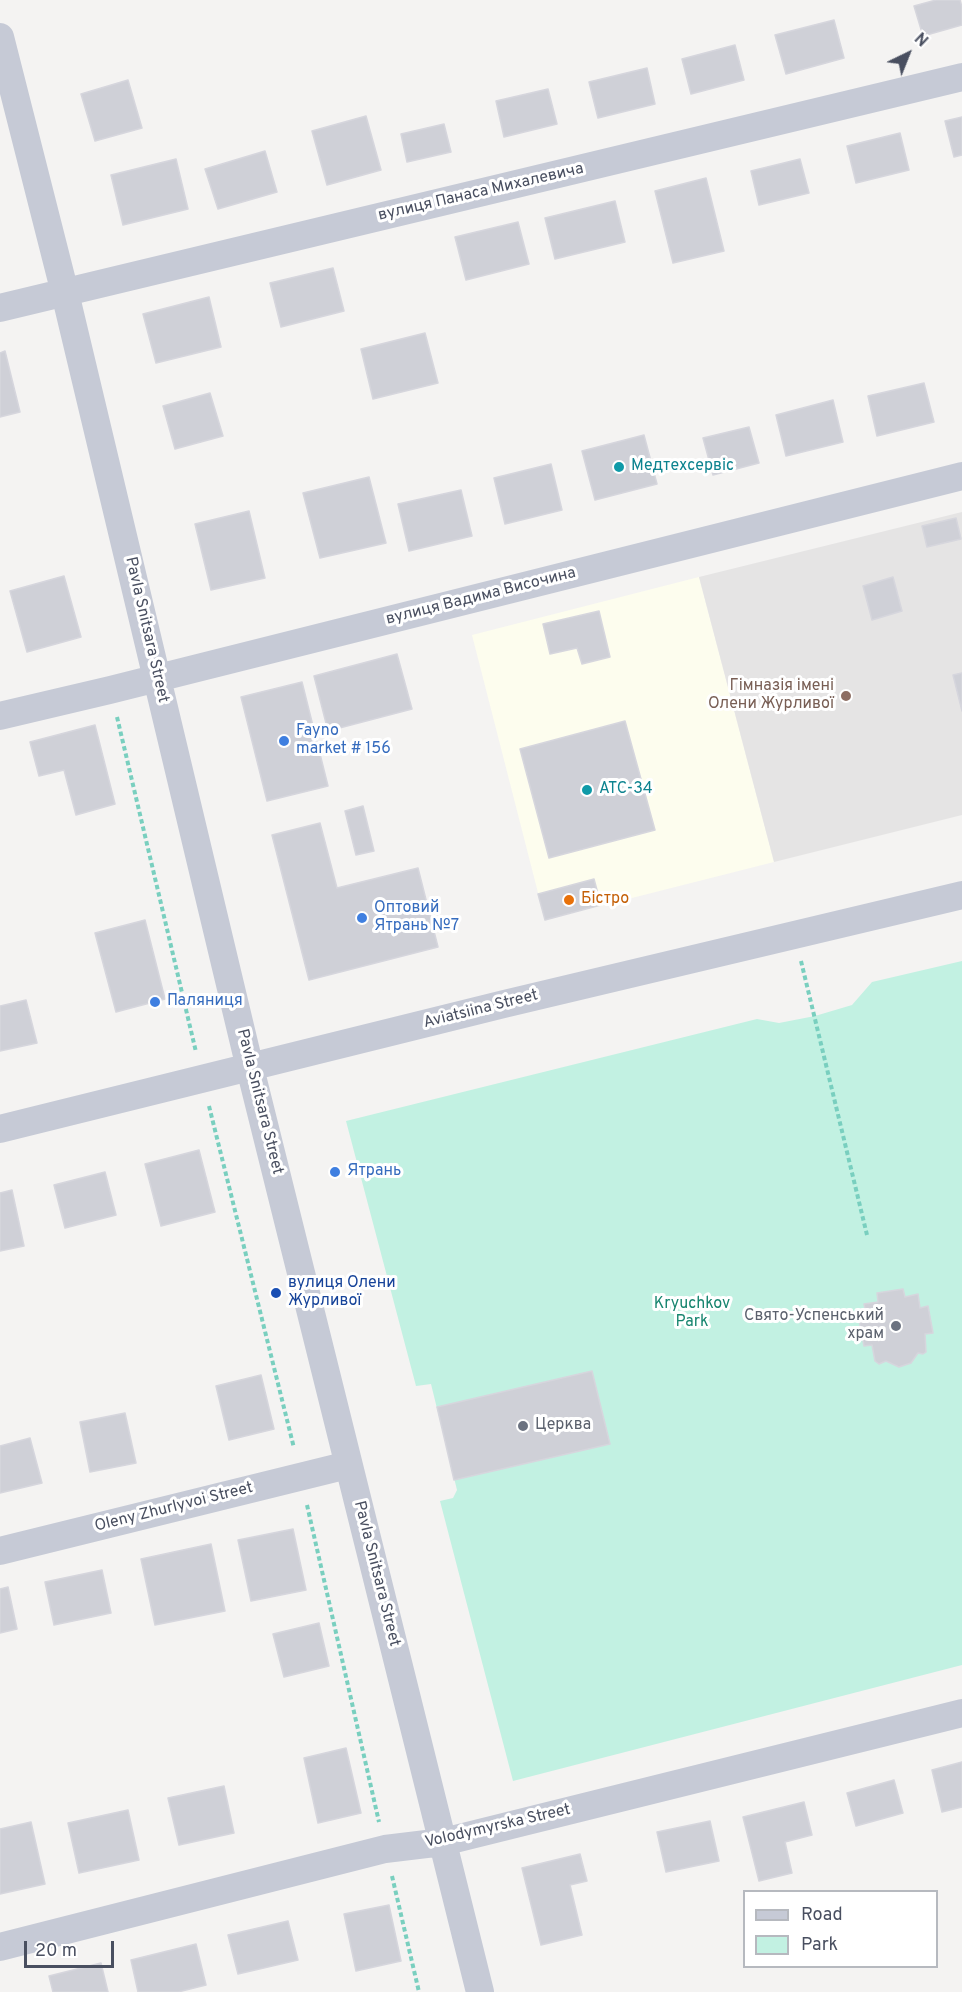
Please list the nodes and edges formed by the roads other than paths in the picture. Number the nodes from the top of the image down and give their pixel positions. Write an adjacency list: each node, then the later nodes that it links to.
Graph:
1 (0, 37): 3 (street, Pavla Snitsara Street)
2 (962, 77): 3 (street, вулиця Панаса Михалевича)
3 (65, 292): 4 (street, вулиця Панаса Михалевича); 6 (street, Pavla Snitsara Street)
4 (0, 308)
5 (962, 476): 6 (street, вулиця Вадима Височина)
6 (158, 678): 7 (street, вулиця Вадима Височина); 9 (street, Pavla Snitsara Street)
7 (0, 716)
8 (962, 895): 9 (street, Aviatsiina Street)
9 (250, 1068): 10 (street, Aviatsiina Street); 11 (street, Pavla Snitsara Street)
10 (0, 1129)
11 (348, 1465): 12 (street, Oleny Zhurlyvoi Street); 14 (street, Pavla Snitsara Street)
12 (0, 1551)
13 (962, 1713): 14 (street, Volodymyrska Street)
14 (443, 1842): 15 (street, Volodymyrska Street); 16 (street, Pavla Snitsara Street)
15 (0, 1947)
16 (480, 1992)

